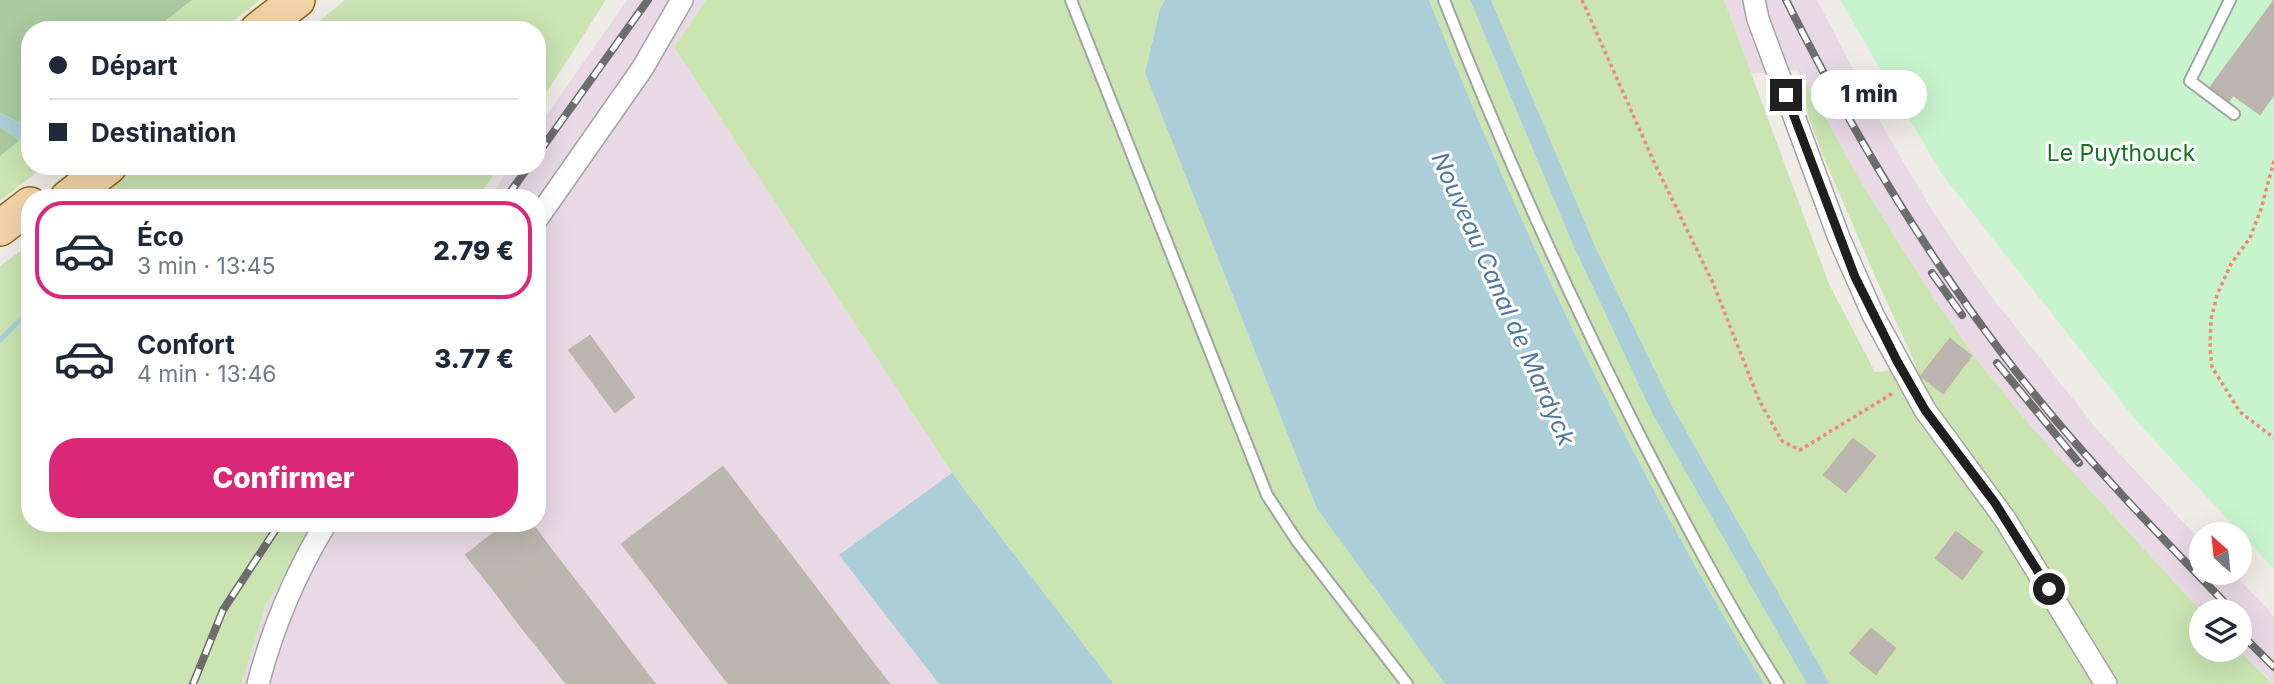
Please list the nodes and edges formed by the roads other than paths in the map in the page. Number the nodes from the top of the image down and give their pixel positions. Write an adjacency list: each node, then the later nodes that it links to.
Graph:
1 (297, 0): 8 (main road)
2 (325, 0): 9 (main road)
3 (682, 0): 15 (street)
4 (1072, 0): 22 (lane)
5 (1444, 0): 23 (lane)
6 (1754, 0): 24 (street)
7 (2230, 0): 10 (lane)
8 (270, 21)
9 (298, 21)
10 (2234, 114)
11 (69, 175): 13 (main road)
12 (97, 175): 14 (main road)
13 (52, 189)
14 (80, 189)
15 (546, 206)
16 (21, 212): 17 (main road)
17 (0, 228)
18 (21, 233): 19 (main road)
19 (0, 248)
20 (321, 532): 21 (street)
21 (258, 684)
22 (1407, 684)
23 (1778, 684)
24 (2106, 684)

